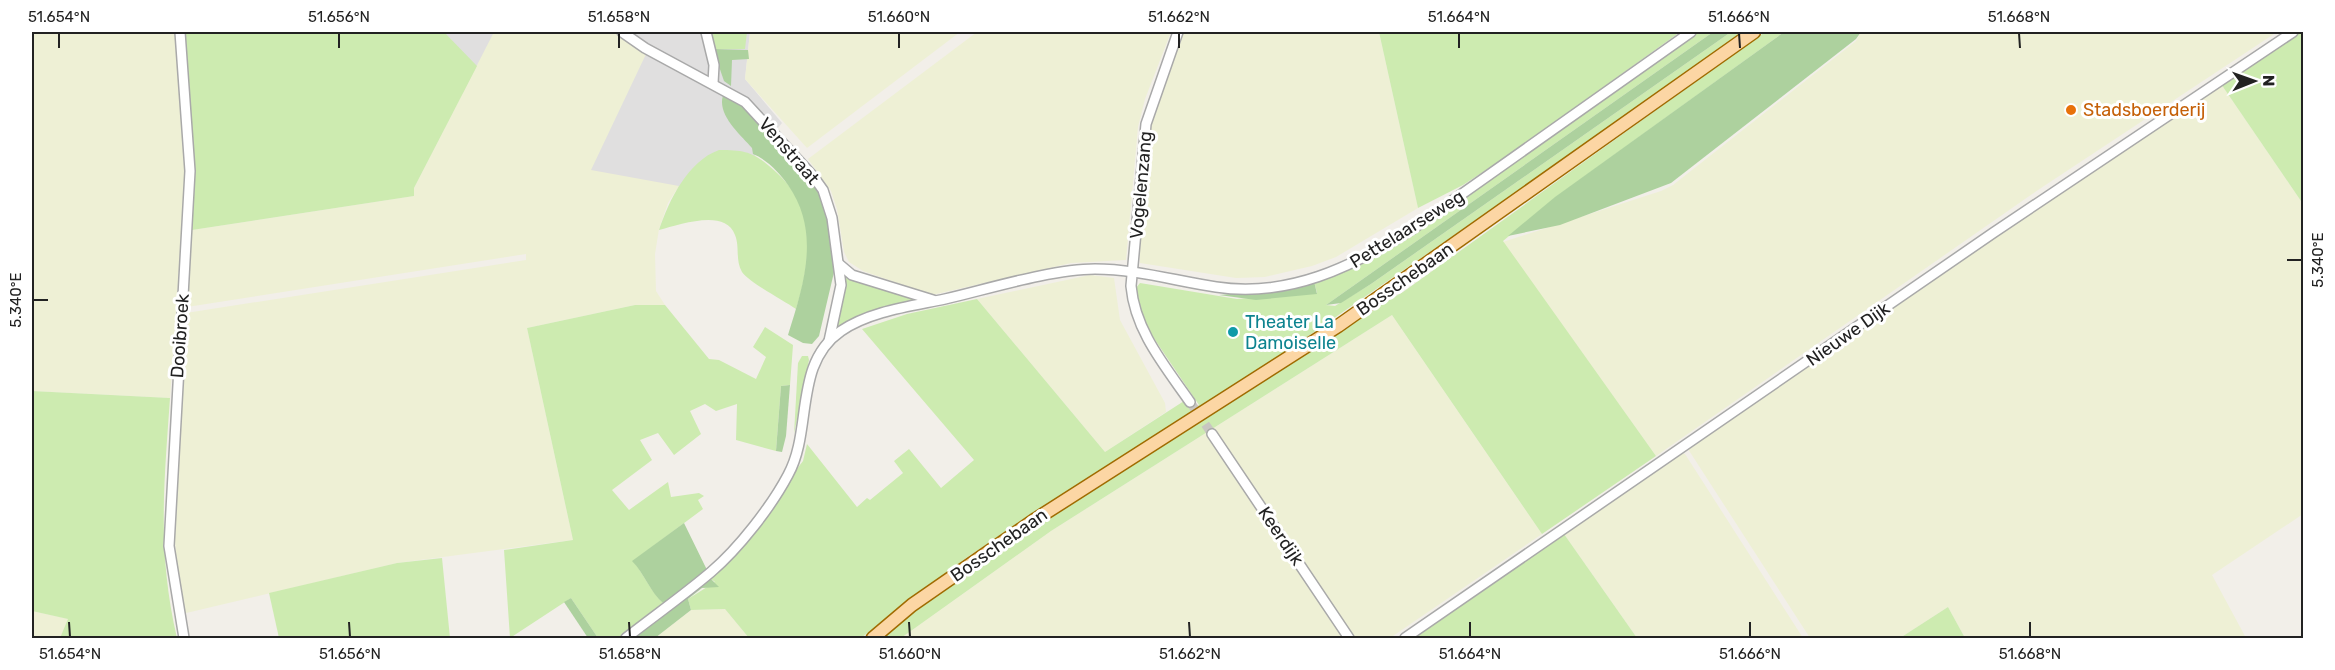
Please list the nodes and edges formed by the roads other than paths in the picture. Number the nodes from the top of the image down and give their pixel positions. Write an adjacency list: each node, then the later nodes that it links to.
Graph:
1 (180, 32): 15 (street, Dooibroek)
2 (622, 32): 8 (street, Venstraat)
3 (706, 32): 8 (street)
4 (1178, 32): 10 (street, Vogelenzang)
5 (1691, 32): 10 (street, Pettelaarseweg)
6 (1754, 32): 17 (main road, Bosschebaan)
7 (2293, 32): 19 (street, Nieuwe Dijk)
8 (713, 83): 9 (street, Venstraat)
9 (839, 264): 11 (street, Pettelaarseweg); 12 (street, Venstraat)
10 (1133, 273): 11 (street, Pettelaarseweg); 13 (street)
11 (936, 301): 12 (street, Pettelaarseweg)
12 (829, 341): 16 (street)
13 (1190, 402)
14 (1212, 434): 18 (street, Keerdijk)
15 (184, 639)
16 (626, 639)
17 (873, 639)
18 (1349, 639)
19 (1405, 639)

